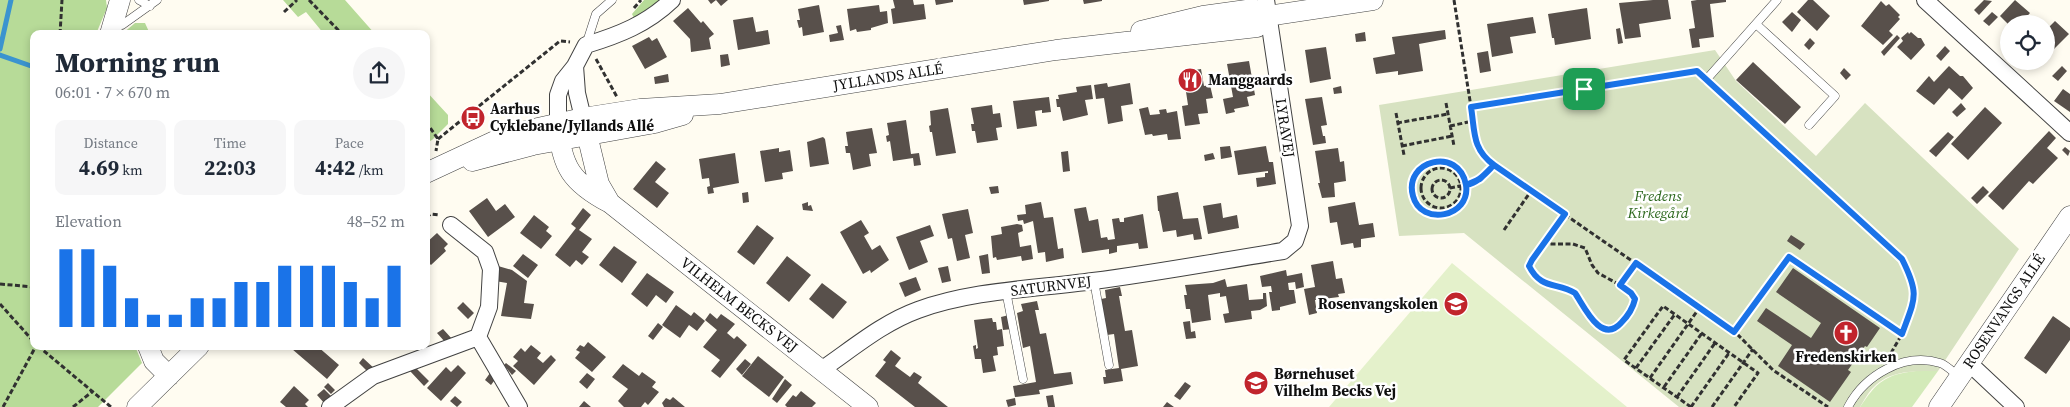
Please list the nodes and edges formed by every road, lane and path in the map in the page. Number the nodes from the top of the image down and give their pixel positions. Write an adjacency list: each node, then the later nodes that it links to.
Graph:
1 (62, 0): 18 (path)
2 (120, 0): 17 (street)
3 (139, 0): 13 (lane)
4 (158, 0): 13 (lane)
5 (297, 0): 15 (path)
6 (309, 0): 19 (path)
7 (612, 0): 20 (lane)
8 (672, 0): 20 (street)
9 (1373, 0): 14 (street, JYLLANDS ALLÉ)
10 (1454, 0): 25 (path)
11 (1777, 0): 16 (lane)
12 (1925, 0): 35 (street)
13 (150, 6): 17 (lane)
14 (1267, 8): 24 (street, JYLLANDS ALLÉ); 52 (street, LYRAVEJ)
15 (284, 12)
16 (1756, 24): 22 (lane); 31 (lane)
17 (111, 29)
18 (60, 30)
19 (338, 30)
20 (586, 45): 21 (street); 26 (path); 37 (path)
21 (575, 66): 32 (street); 34 (street)
22 (1706, 80): 25 (path); 66 (path)
23 (1446, 103): 28 (path)
24 (720, 104): 26 (street, JYLLANDS ALLÉ); 32 (street, JYLLANDS ALLÉ)
25 (1471, 107): 29 (path)
26 (622, 112): 32 (street, JYLLANDS ALLÉ)
27 (1396, 112): 30 (path)
28 (1448, 114): 30 (path); 33 (path)
29 (1473, 121): 33 (path); 41 (path)
30 (1398, 123): 38 (path)
31 (1809, 125)
32 (585, 126): 34 (street, JYLLANDS ALLÉ); 47 (street, VILHELM BECKS VEJ)
33 (1450, 126): 36 (path)
34 (558, 132): 42 (street, JYLLANDS ALLÉ); 47 (street, VILHELM BECKS VEJ)
35 (2070, 133)
36 (1452, 136): 38 (path); 39 (path)
37 (438, 139)
38 (1402, 146): 40 (path)
39 (1454, 146)
40 (1404, 155)
41 (1494, 165): 43 (path); 46 (path)
42 (430, 172)
43 (1466, 185): 43 (path); 44 (path)
44 (1460, 186): 44 (path); 45 (path)
45 (1450, 188): 45 (path)
46 (1531, 190): 48 (path); 51 (path)
47 (610, 203): 80 (street, VILHELM BECKS VEJ)
48 (1565, 214): 53 (path); 54 (path)
49 (2070, 216): 81 (street, ROSENVANGS ALLÉ)
50 (451, 225): 67 (street)
51 (1504, 230)
52 (1295, 241): 55 (street, SATURNVEJ)
53 (1543, 244): 57 (path); 57 (path)
54 (1636, 263): 57 (path); 61 (path)
55 (1094, 281): 59 (street, SATURNVEJ); 77 (lane)
56 (0, 284): 58 (path)
57 (1620, 285)
58 (30, 287)
59 (1006, 291): 80 (street, SATURNVEJ); 84 (lane)
60 (0, 304): 68 (path)
61 (1700, 307): 63 (path); 64 (path)
62 (1674, 314): 63 (path); 79 (path); 79 (path)
63 (1688, 324): 65 (path); 83 (path)
64 (1734, 332): 66 (path); 74 (path)
65 (1702, 333): 69 (path); 85 (path)
66 (1902, 334): 78 (path)
67 (478, 336): 92 (street); 93 (street)
68 (30, 338)
69 (1715, 343): 75 (path); 87 (path)
70 (35, 350): 88 (path)
71 (42, 350): 86 (path)
72 (150, 350): 82 (street)
73 (195, 350): 82 (street)
74 (1753, 350): 76 (path); 98 (path)
75 (1729, 353): 76 (path); 95 (path)
76 (1744, 363): 96 (path); 97 (path)
77 (1109, 366)
78 (1892, 366): 81 (lane); 99 (lane)
79 (1636, 368): 83 (path)
80 (821, 370): 94 (street, VILHELM BECKS VEJ)
81 (1964, 370): 100 (street, ROSENVANGS ALLÉ); 101 (street)
82 (169, 376): 91 (street)
83 (1650, 378): 85 (path)
84 (1023, 379)
85 (1664, 387): 87 (path)
86 (93, 391): 89 (path); 90 (path)
87 (1677, 397): 95 (path)
88 (3, 407)
89 (73, 407)
90 (111, 407)
91 (137, 407)
92 (330, 407)
93 (519, 407)
94 (868, 407)
95 (1691, 407)
96 (1712, 407)
97 (1734, 407)
98 (1828, 407)
99 (1848, 407)
100 (1939, 407)
101 (2016, 407)

